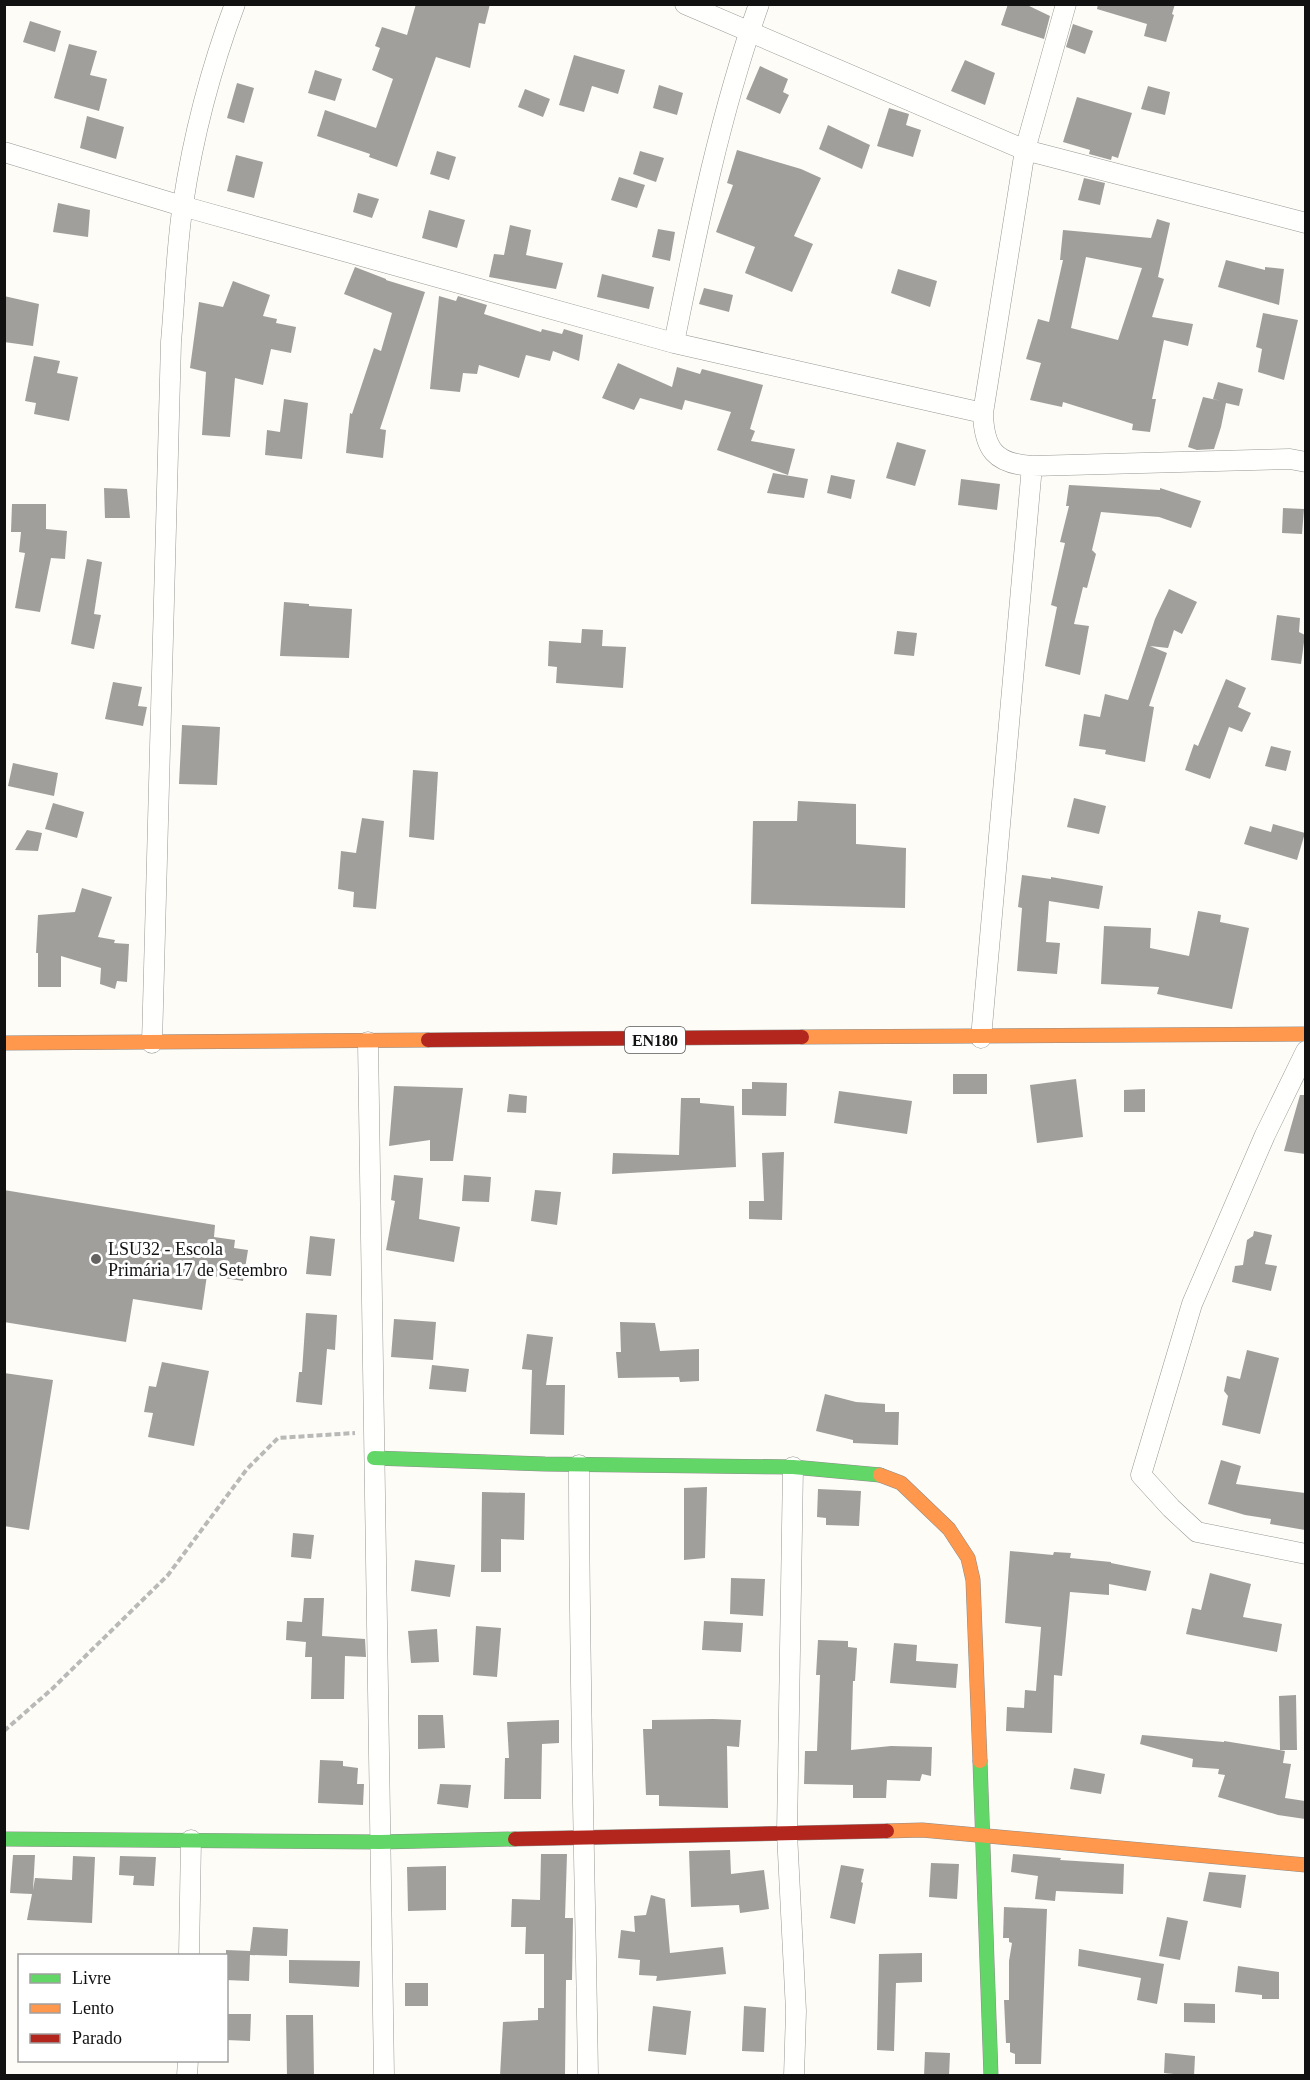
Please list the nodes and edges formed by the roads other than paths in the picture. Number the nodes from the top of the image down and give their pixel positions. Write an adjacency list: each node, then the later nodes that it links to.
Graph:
1 (235, 4): 8 (street)
2 (685, 4): 5 (street)
3 (759, 4): 5 (street)
4 (1066, 4): 6 (street)
5 (750, 31): 6 (street); 10 (street)
6 (1025, 150): 9 (street); 11 (street)
7 (4, 152): 8 (street)
8 (182, 206): 10 (street); 18 (street)
9 (1305, 223)
10 (674, 343): 11 (street)
11 (983, 413): 13 (street)
12 (1305, 462): 13 (street)
13 (1032, 466): 15 (street)
14 (1305, 1034): 15 (street, EN180)
15 (981, 1038): 16 (street, EN180)
16 (368, 1041): 18 (street, EN180); 20 (street)
17 (4, 1043): 18 (street, EN180)
18 (152, 1043)
19 (1305, 1050): 23 (street)
20 (374, 1458): 21 (street); 29 (street)
21 (579, 1465): 22 (street); 26 (street)
22 (792, 1467): 24 (street); 25 (street)
23 (1305, 1554)
24 (787, 1833): 25 (street); 26 (street); 34 (street)
25 (982, 1836): 30 (street); 35 (street)
26 (585, 1838): 29 (street); 33 (street)
27 (4, 1839): 28 (street)
28 (190, 1840): 29 (street); 31 (street)
29 (380, 1842): 32 (street)
30 (1305, 1865)
31 (189, 1954)
32 (384, 2076)
33 (588, 2076)
34 (794, 2076)
35 (992, 2076)

